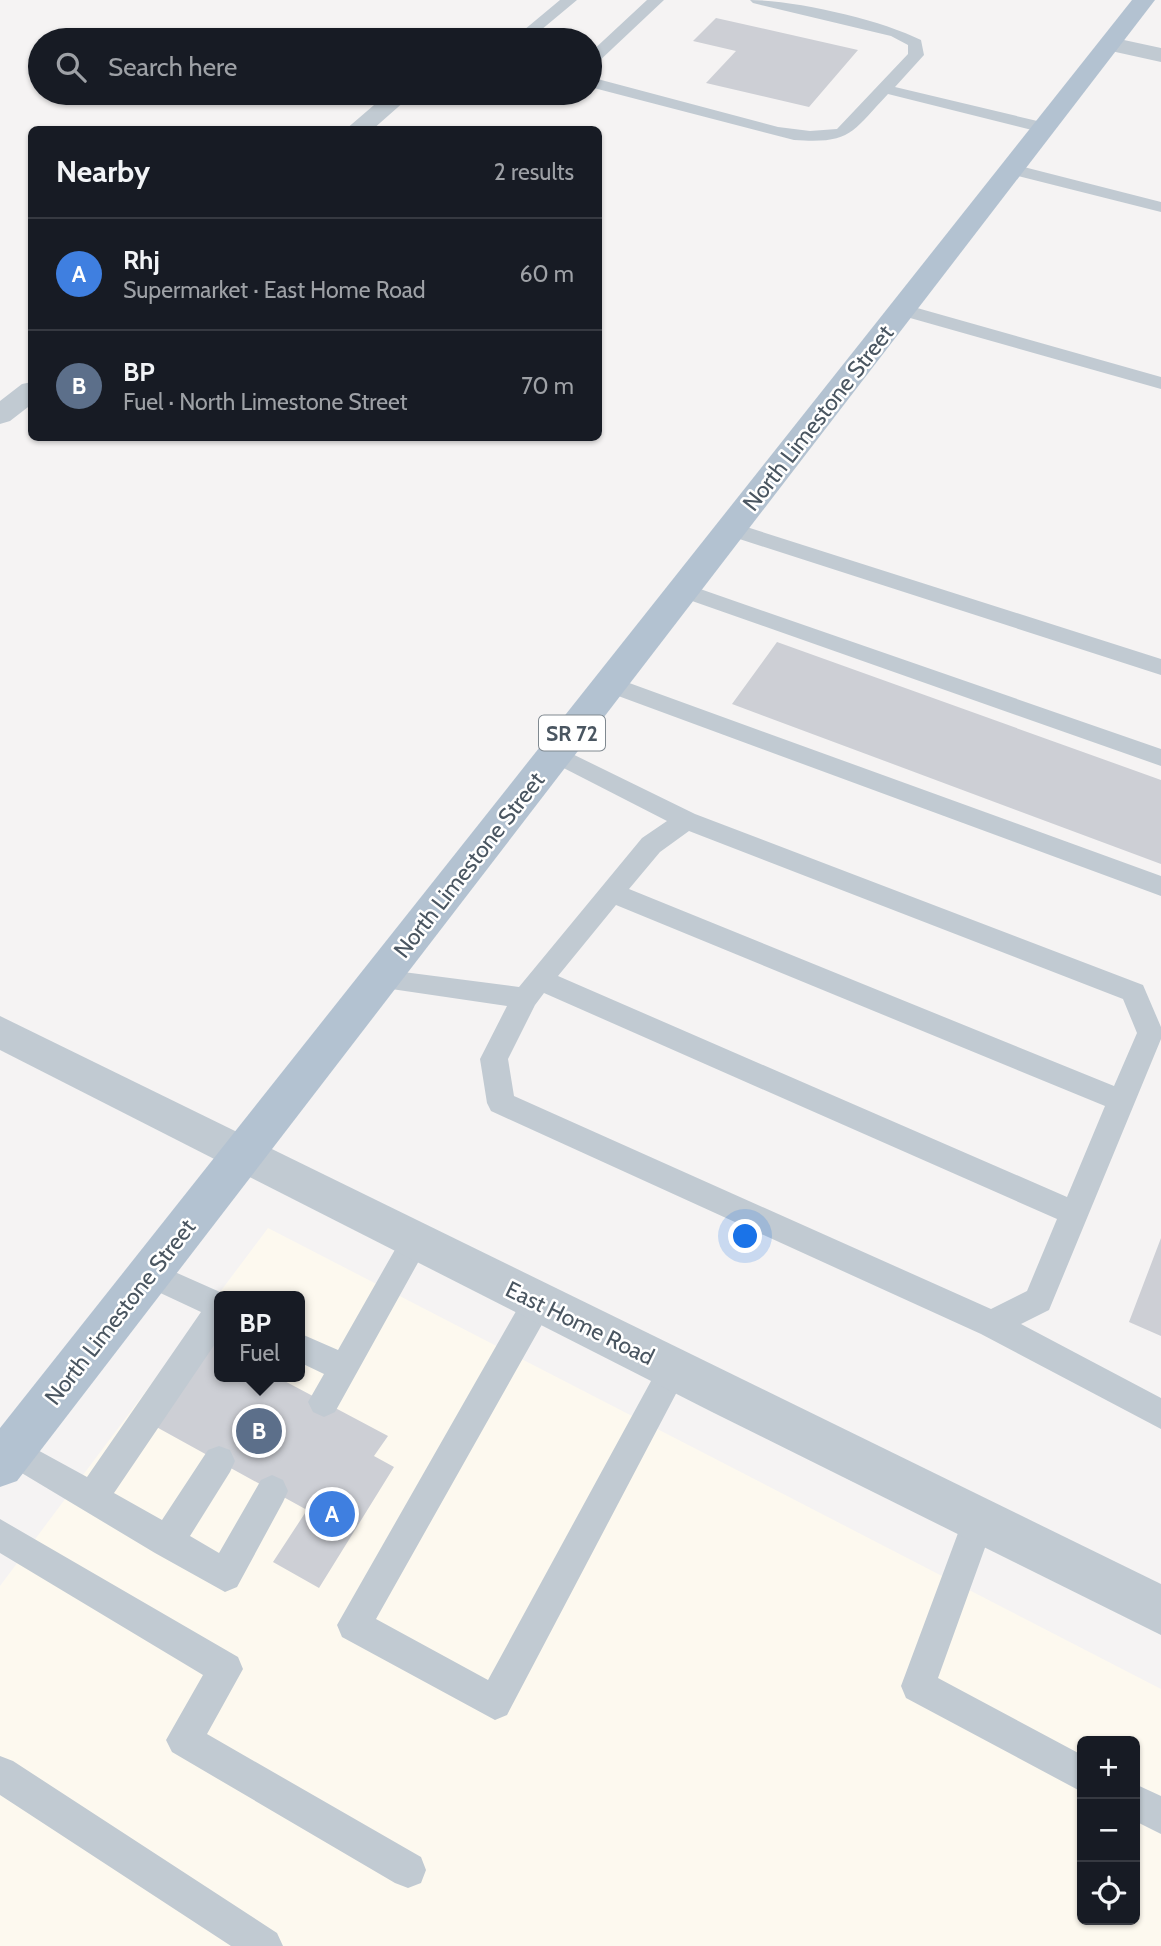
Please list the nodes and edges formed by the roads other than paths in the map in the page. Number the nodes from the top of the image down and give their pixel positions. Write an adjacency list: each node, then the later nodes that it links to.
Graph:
1 (569, 0): 5 (lane)
2 (656, 0): 7 (lane)
3 (758, 0): 10 (lane)
4 (1144, 0): 6 (main road, North Limestone Street / SR 72)
5 (535, 28)
6 (1110, 44): 8 (street); 13 (main road, North Limestone Street / SR 72)
7 (602, 50)
8 (1161, 55)
9 (602, 85): 10 (lane)
10 (885, 89): 13 (lane)
11 (387, 105): 12 (street)
12 (362, 126)
13 (1044, 128): 14 (main road, North Limestone Street / SR 72)
14 (1013, 169): 15 (lane); 16 (main road, North Limestone Street / SR 72)
15 (1161, 207)
16 (903, 310): 17 (lane); 20 (main road, North Limestone Street / SR 72)
17 (1161, 383)
18 (28, 393): 19 (street)
19 (0, 415)
20 (731, 529): 21 (main road, North Limestone Street / SR 72); 22 (lane)
21 (683, 590): 23 (main road, North Limestone Street / SR 72); 25 (lane)
22 (1161, 667)
23 (610, 684): 24 (main road, North Limestone Street / SR 72); 27 (lane)
24 (556, 754): 26 (lane); 29 (main road, North Limestone Street / SR 72)
25 (1161, 758)
26 (686, 820): 28 (lane); 32 (lane)
27 (1161, 886)
28 (612, 893): 30 (lane); 32 (lane)
29 (380, 979): 30 (lane); 33 (main road, North Limestone Street / SR 72)
30 (532, 989): 34 (lane); 40 (lane)
31 (0, 1032): 33 (street, East Home Road)
32 (1122, 1101): 34 (lane)
33 (244, 1154): 35 (street, East Home Road); 36 (main road, North Limestone Street / SR 72)
34 (1074, 1213): 40 (lane)
35 (415, 1241): 37 (street, East Home Road); 42 (lane)
36 (150, 1274): 38 (lane); 46 (main road, North Limestone Street / SR 72)
37 (538, 1302): 43 (street, East Home Road); 43 (lane)
38 (214, 1304)
39 (214, 1319): 49 (lane)
40 (992, 1324): 45 (lane)
41 (305, 1350): 42 (lane)
42 (344, 1368): 44 (lane)
43 (674, 1370): 50 (street, East Home Road)
44 (324, 1402)
45 (1161, 1414)
46 (6, 1458): 49 (lane)
47 (219, 1461): 52 (lane)
48 (272, 1491): 52 (lane)
49 (92, 1498): 52 (lane)
50 (979, 1520): 53 (street, East Home Road); 54 (lane)
51 (0, 1535): 58 (lane)
52 (167, 1542)
53 (1161, 1610)
54 (1077, 1771)
55 (0, 1774): 59 (lane)
56 (1140, 1805): 57 (lane)
57 (1161, 1816)
58 (408, 1870)
59 (264, 1946)

